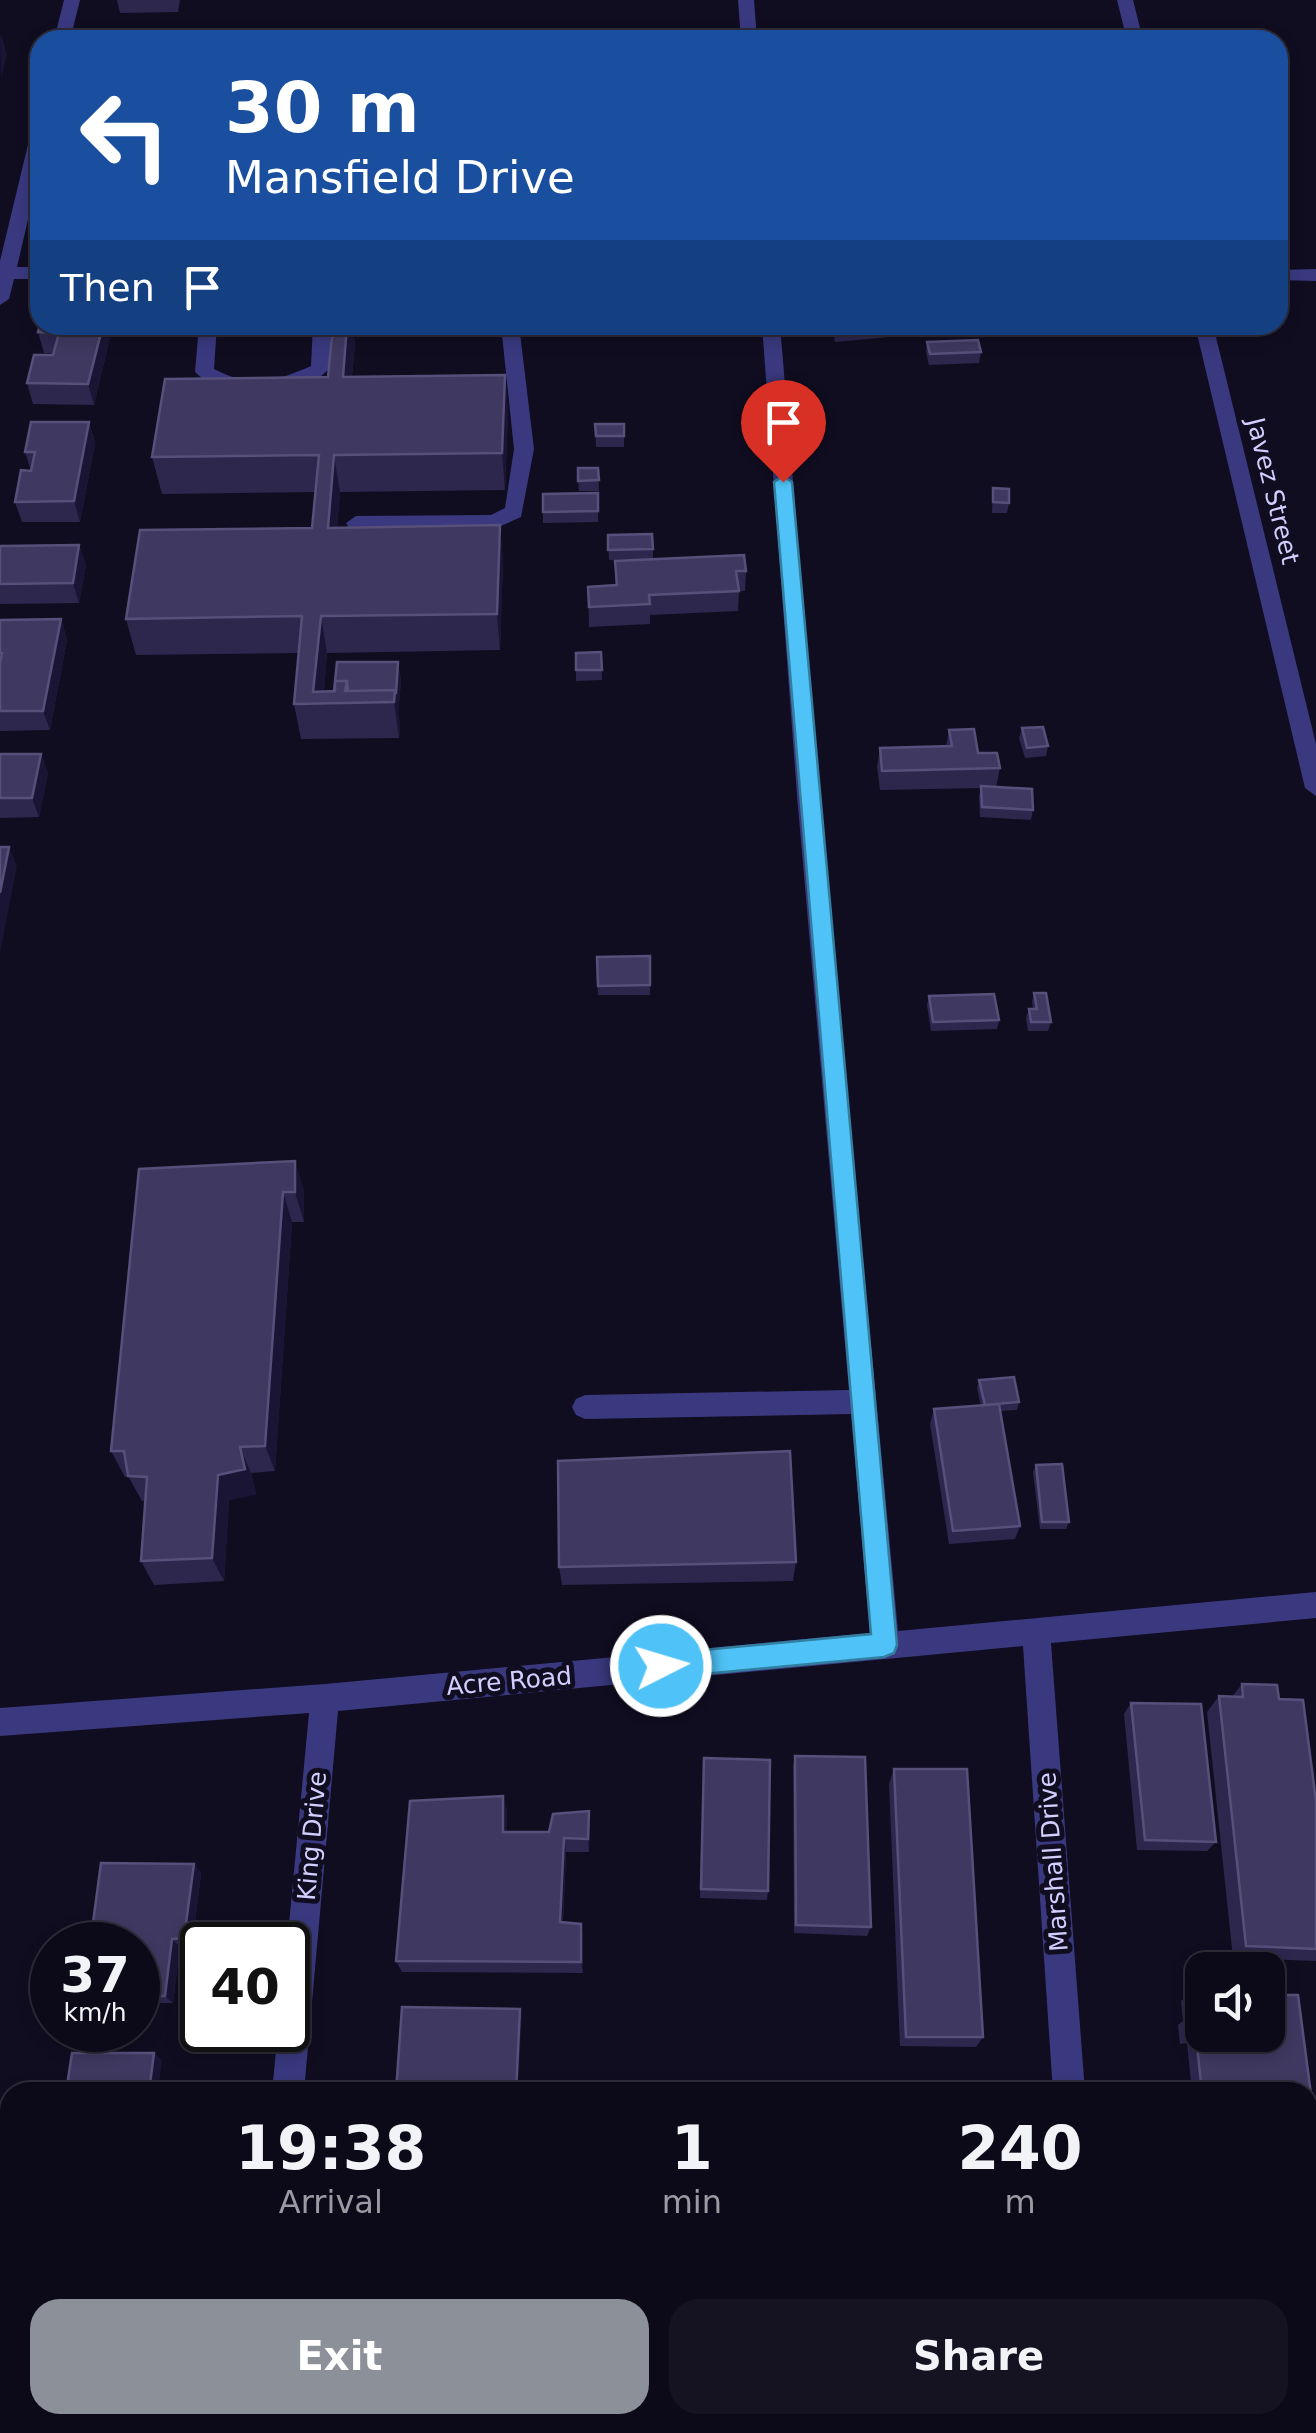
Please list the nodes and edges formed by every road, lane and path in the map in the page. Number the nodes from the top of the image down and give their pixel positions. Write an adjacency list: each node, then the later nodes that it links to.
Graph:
1 (72, 0): 4 (street)
2 (746, 0): 5 (street)
3 (1125, 0): 6 (street)
4 (64, 30)
5 (748, 30)
6 (1132, 30)
7 (30, 170): 9 (street)
8 (30, 273): 9 (street)
9 (3, 274): 12 (street)
10 (1288, 275): 11 (street)
11 (1316, 275)
12 (0, 299)
13 (207, 335): 14 (street)
14 (322, 335)
15 (511, 335): 18 (street)
16 (772, 335): 20 (street)
17 (1206, 335): 19 (street, Javez Street)
18 (356, 523)
19 (1316, 788)
20 (863, 1402): 21 (street); 24 (street)
21 (584, 1407)
22 (1316, 1606): 23 (street, Acre Road)
23 (1036, 1630): 24 (street, Acre Road); 28 (street, Marshall Drive)
24 (884, 1645): 25 (street, Acre Road)
25 (325, 1698): 26 (street, Acre Road); 27 (street, King Drive)
26 (0, 1722)
27 (289, 2082)
28 (1068, 2082)

